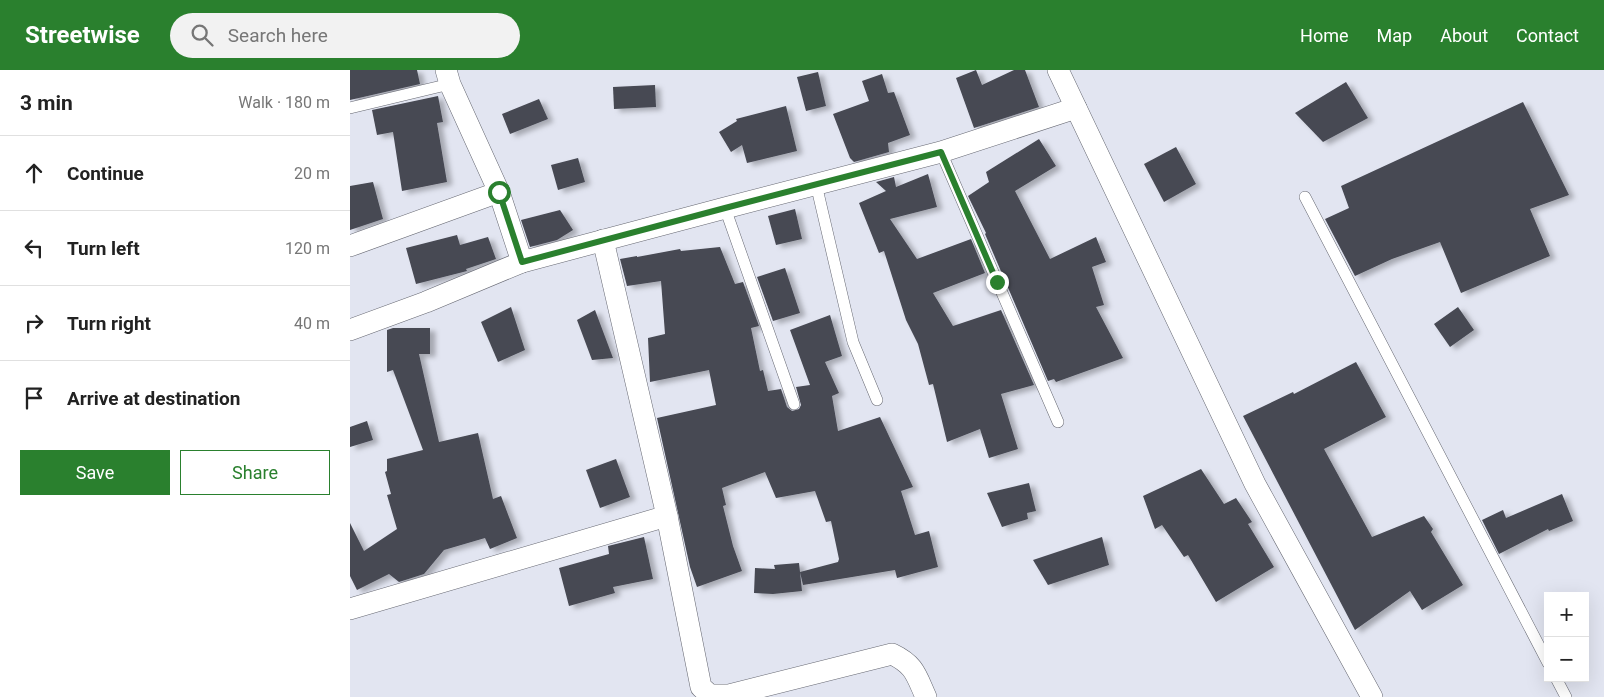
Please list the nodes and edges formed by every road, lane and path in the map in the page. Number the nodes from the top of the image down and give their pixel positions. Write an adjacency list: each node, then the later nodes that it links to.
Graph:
1 (1058, 70): 4 (street)
2 (448, 77): 3 (lane); 7 (street)
3 (350, 108)
4 (1076, 108): 5 (street); 22 (street)
5 (941, 152): 6 (street); 16 (lane)
6 (816, 184): 9 (street); 14 (lane)
7 (499, 192): 11 (street); 12 (street)
8 (1305, 197): 19 (lane)
9 (725, 208): 10 (street); 15 (lane)
10 (603, 240): 12 (street); 17 (street)
11 (350, 246)
12 (522, 262): 13 (street)
13 (350, 330)
14 (877, 400)
15 (794, 404)
16 (1058, 422)
17 (667, 516): 18 (street); 21 (street)
18 (350, 609)
19 (1544, 655)
20 (1558, 682): 23 (lane)
21 (926, 697)
22 (1372, 697)
23 (1566, 697)

